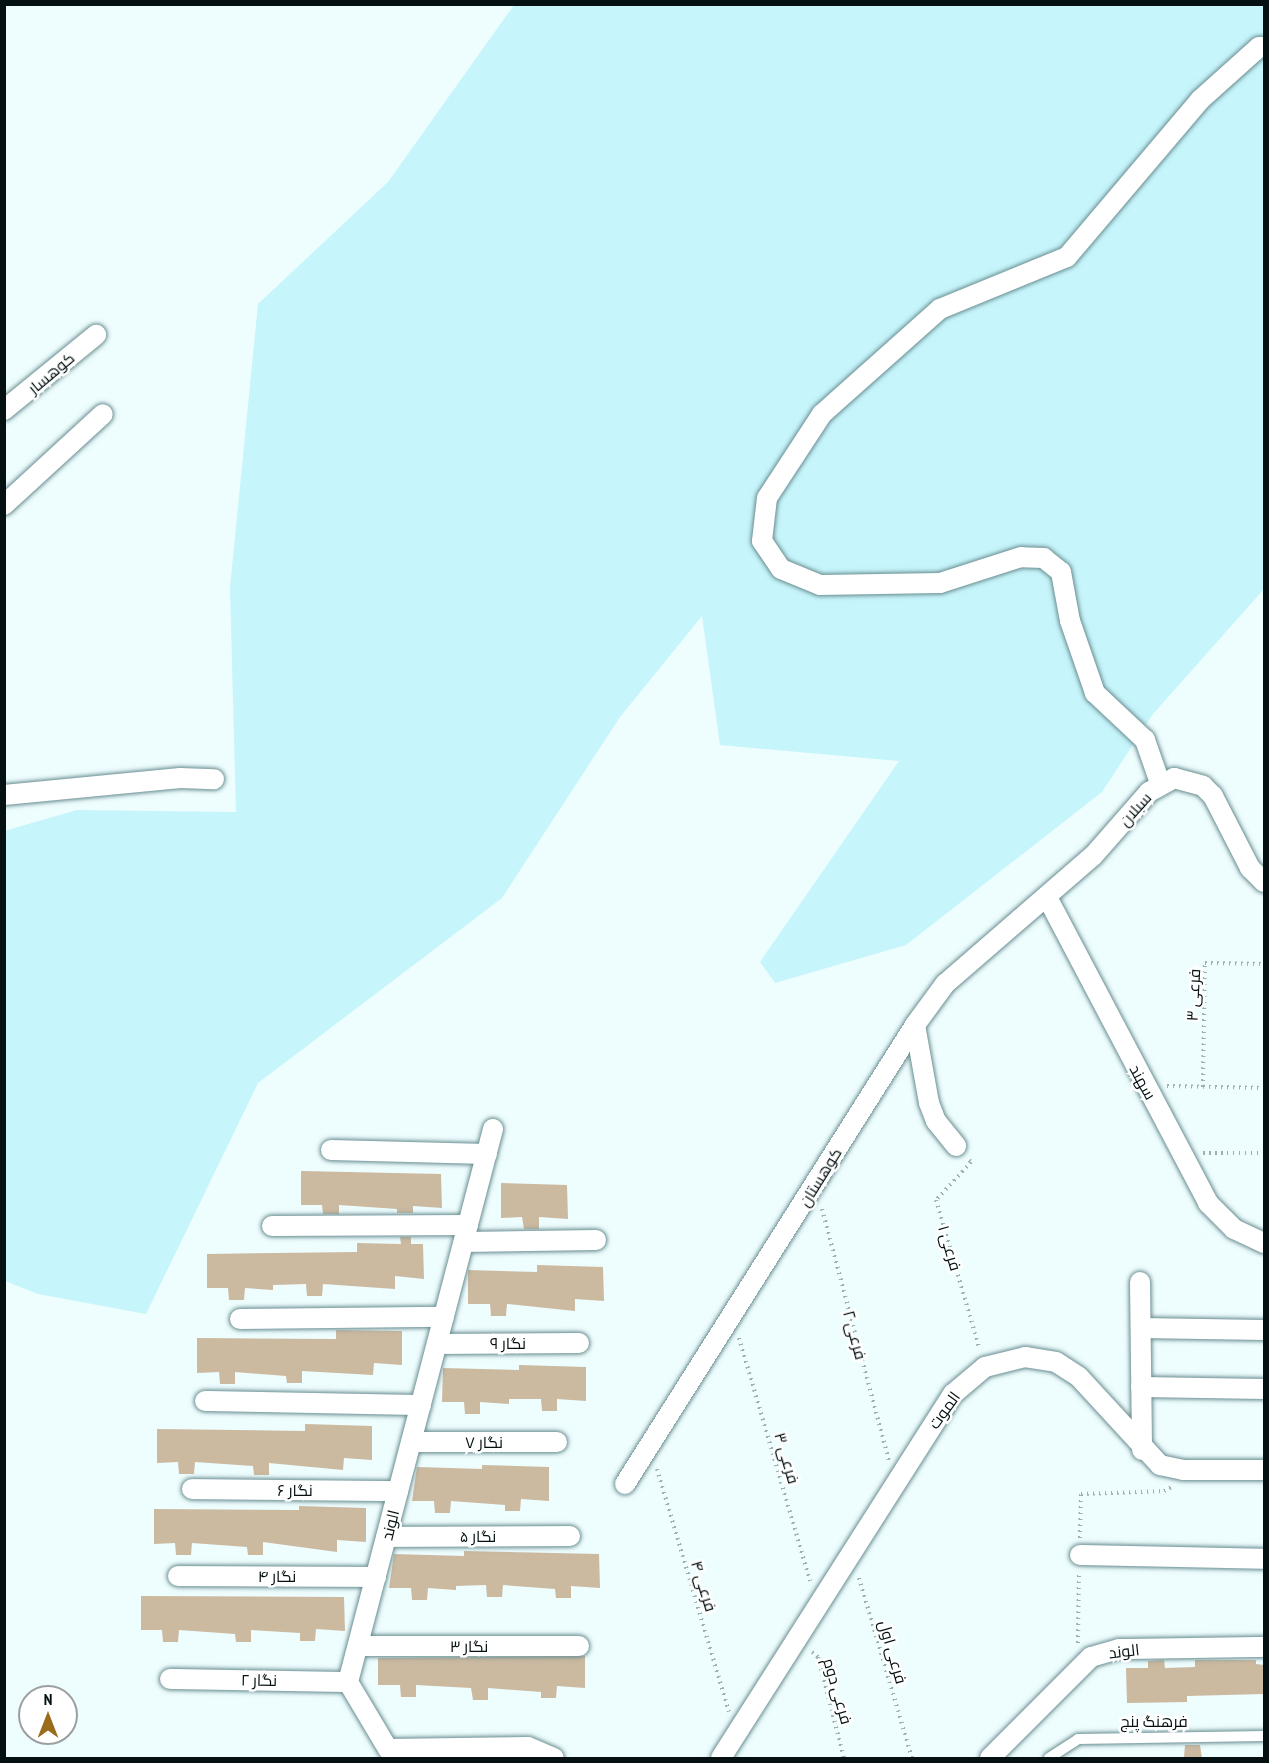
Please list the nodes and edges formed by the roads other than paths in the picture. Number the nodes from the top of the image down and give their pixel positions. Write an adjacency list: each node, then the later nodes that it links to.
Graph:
1 (1264, 47): 7 (street)
2 (96, 335): 3 (street, کوهسار)
3 (4, 410)
4 (103, 414): 5 (street)
5 (4, 505)
6 (214, 779): 8 (street)
7 (1160, 783): 9 (street, سبلان); 10 (street, سبلان)
8 (4, 795)
9 (1264, 882)
10 (1048, 899): 11 (street, کوهستان); 19 (street, سهند)
11 (915, 1025): 13 (street); 35 (street, کوهستان)
12 (494, 1129): 15 (street, الوند)
13 (956, 1146)
14 (331, 1150): 15 (street)
15 (487, 1154): 17 (street, الوند)
16 (272, 1226): 17 (street)
17 (466, 1234): 18 (street); 21 (street, الوند)
18 (596, 1240)
19 (1264, 1243)
20 (1140, 1282): 23 (street)
21 (444, 1317): 22 (street); 26 (street, الوند)
22 (240, 1319)
23 (1141, 1328): 24 (street); 27 (street)
24 (1264, 1330)
25 (579, 1342): 26 (street, نگار ۹)
26 (437, 1344): 30 (street, الوند)
27 (1142, 1388): 28 (street); 33 (street)
28 (1264, 1389)
29 (205, 1401): 30 (street)
30 (421, 1405): 31 (street, الوند)
31 (411, 1442): 32 (street, نگار ۷); 37 (street, الوند)
32 (557, 1442)
33 (1142, 1450): 34 (street, الموت); 51 (street, الموت)
34 (1264, 1470)
35 (625, 1484)
36 (192, 1489): 37 (street, نگار ۶)
37 (398, 1491): 39 (street, الوند)
38 (570, 1536): 39 (street, نگار ۵)
39 (386, 1537): 43 (street, الوند)
40 (1080, 1555): 41 (street)
41 (1264, 1559)
42 (178, 1576): 43 (street, نگار ۴)
43 (376, 1577): 44 (street, الوند)
44 (358, 1646): 45 (street, نگار ۳); 48 (street, الوند)
45 (579, 1646)
46 (1264, 1647): 52 (street, الوند)
47 (170, 1679): 48 (street, نگار ۲)
48 (348, 1682): 50 (street)
49 (1264, 1736): 53 (lane, فرهنگ پنج)
50 (554, 1758)
51 (721, 1758)
52 (990, 1758)
53 (1049, 1758)

